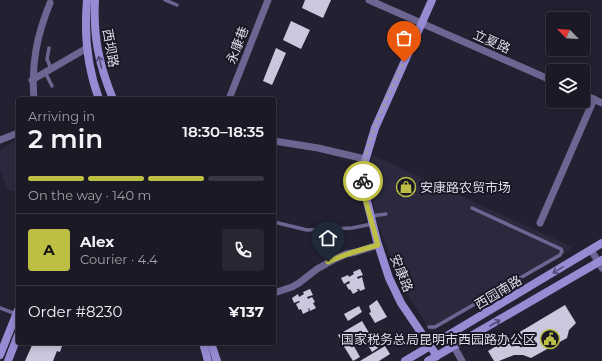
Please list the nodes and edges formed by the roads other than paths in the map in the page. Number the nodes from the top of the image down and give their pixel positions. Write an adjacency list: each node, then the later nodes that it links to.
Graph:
1 (87, 0): 11 (main road, 西坝路)
2 (95, 0): 18 (main road, 西坝路, one-way to 2)
3 (165, 0): 8 (lane)
4 (268, 0): 19 (street, 永康巷)
5 (369, 0): 9 (street, 立夏路)
6 (432, 0): 9 (main road, 安康路)
7 (50, 3): 14 (street)
8 (178, 5)
9 (422, 23): 13 (street, 立夏路); 26 (main road, 安康路)
10 (49, 48): 12 (lane)
11 (87, 48): 12 (street); 17 (main road, 西坝路)
12 (48, 70): 14 (street); 15 (lane)
13 (546, 78)
14 (32, 80): 16 (street)
15 (52, 86)
16 (34, 97)
17 (98, 97)
18 (112, 97)
19 (230, 97)
20 (590, 97): 21 (street)
21 (594, 99): 22 (street); 31 (street)
22 (602, 103)
23 (16, 134): 24 (street)
24 (0, 140)
25 (276, 141): 26 (street)
26 (365, 159): 29 (main road, 安康路)
27 (472, 208): 37 (lane)
28 (386, 214): 29 (lane)
29 (371, 220): 30 (lane); 33 (main road, 安康路)
30 (276, 222)
31 (540, 223)
32 (602, 243): 34 (main road, 西园南路)
33 (378, 245): 36 (street); 47 (main road, 安康路)
34 (592, 250): 35 (street); 40 (main road, 西园南路, one-way to 40)
35 (601, 263): 48 (main road, 西园南路, one-way to 35)
36 (276, 292)
37 (479, 302): 40 (lane); 42 (lane)
38 (0, 308): 39 (lane)
39 (16, 312)
40 (485, 314): 43 (main road, 西园南路)
41 (16, 315): 49 (main road)
42 (429, 327)
43 (448, 336): 47 (main road, 西园南路); 48 (street)
44 (16, 340): 51 (main road)
45 (204, 345): 52 (main road)
46 (212, 345): 53 (main road)
47 (430, 346): 50 (main road, 安康路); 54 (main road, 西园南路)
48 (454, 346): 50 (main road, 西园南路); 56 (street)
49 (0, 355)
50 (437, 356): 55 (main road, 西园南路)
51 (8, 361)
52 (208, 361)
53 (217, 361)
54 (405, 361)
55 (428, 361)
56 (462, 361)

